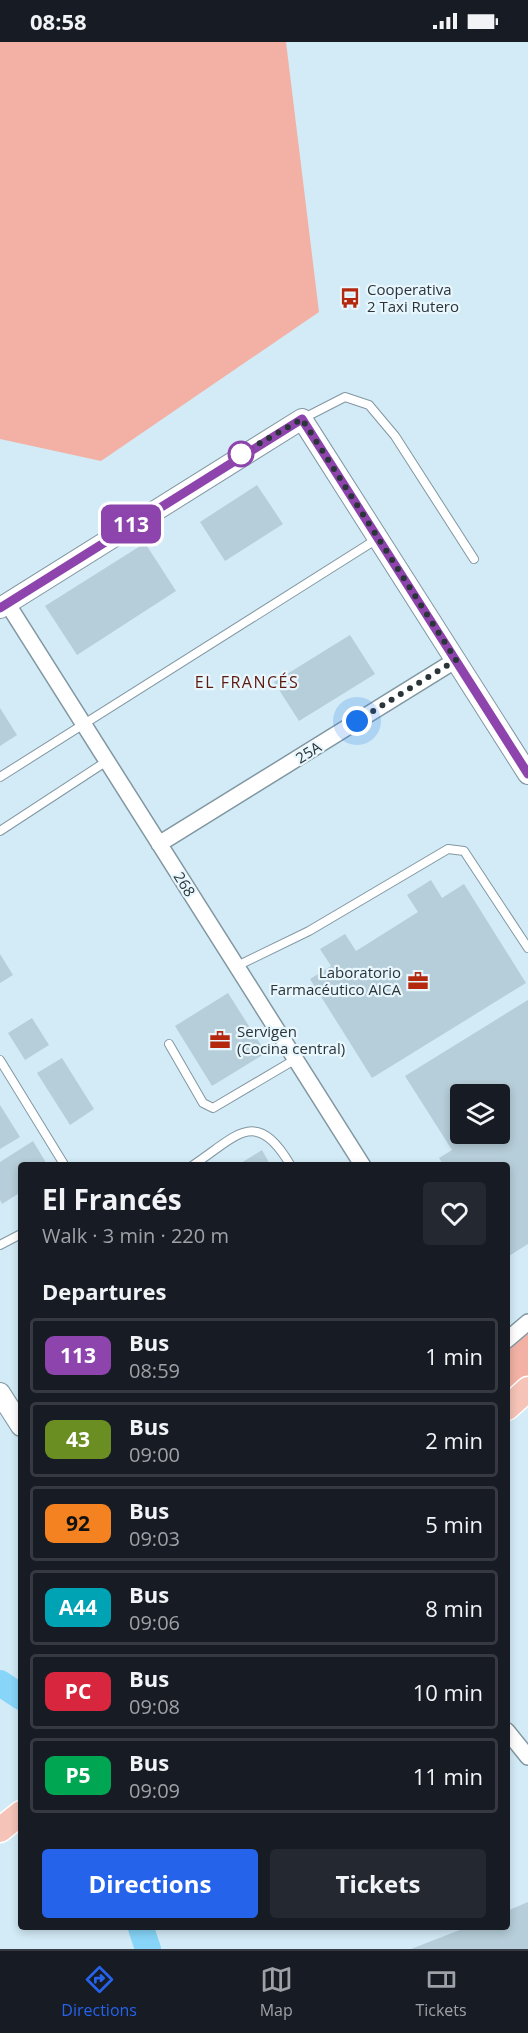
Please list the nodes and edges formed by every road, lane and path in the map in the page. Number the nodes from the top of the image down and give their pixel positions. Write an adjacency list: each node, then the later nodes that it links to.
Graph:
1 (302, 419): 2 (street); 3 (lane); 4 (street)
2 (378, 538): 5 (street); 6 (lane)
3 (474, 559)
4 (3, 605): 6 (street, 268)
5 (456, 660): 8 (street); 11 (street, 25A)
6 (84, 725): 7 (street, 268); 9 (lane)
7 (107, 761): 10 (lane); 11 (street, 268)
8 (528, 774)
9 (0, 777)
10 (0, 831)
11 (159, 844): 13 (street, 268)
12 (528, 948): 13 (lane)
13 (237, 966): 15 (street, 268)
14 (169, 1044): 15 (lane)
15 (296, 1059): 20 (street, 268)
16 (0, 1060): 17 (lane)
17 (63, 1162)
18 (198, 1162): 19 (lane)
19 (289, 1162)
20 (359, 1162)
21 (18, 1236): 22 (lane)
22 (0, 1245)
23 (528, 1322): 24 (street)
24 (510, 1337)
25 (0, 1393): 26 (street)
26 (18, 1421)
27 (510, 1735): 28 (street)
28 (528, 1757)
29 (18, 1815): 30 (main road)
30 (0, 1830)

